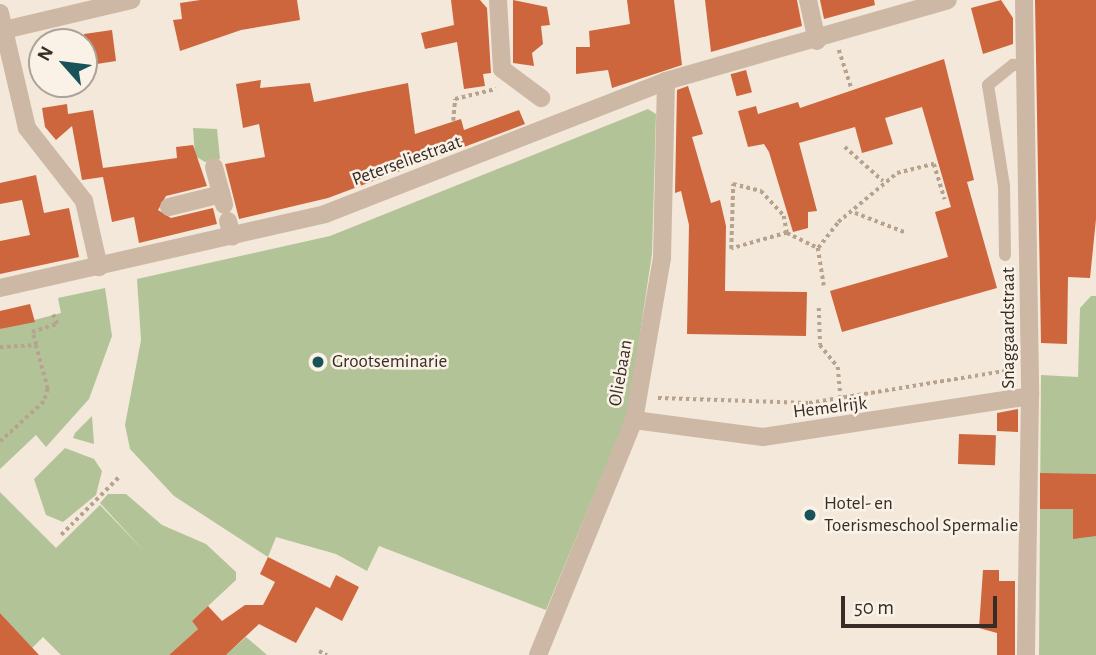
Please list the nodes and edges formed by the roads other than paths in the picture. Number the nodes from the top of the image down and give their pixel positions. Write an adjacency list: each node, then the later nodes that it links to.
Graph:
1 (131, 0): 7 (street)
2 (498, 0): 11 (street)
3 (808, 0): 8 (street)
4 (948, 0): 8 (street, Peterseliestraat)
5 (1024, 0): 9 (street, Snaggaardstraat)
6 (0, 13): 7 (street)
7 (4, 31): 16 (street)
8 (817, 41): 10 (street, Peterseliestraat)
9 (1026, 64): 15 (lane); 18 (street, Snaggaardstraat)
10 (666, 81): 14 (street, Peterseliestraat); 19 (street, Oliebaan)
11 (541, 98)
12 (214, 167): 14 (street)
13 (169, 207): 14 (street)
14 (226, 214): 16 (street, Peterseliestraat)
15 (1004, 255)
16 (99, 267): 17 (street, Peterseliestraat)
17 (0, 288)
18 (1030, 396): 19 (street, Hemelrijk); 21 (street, Snaggaardstraat)
19 (634, 420): 20 (street, Oliebaan)
20 (538, 655)
21 (1026, 655)

